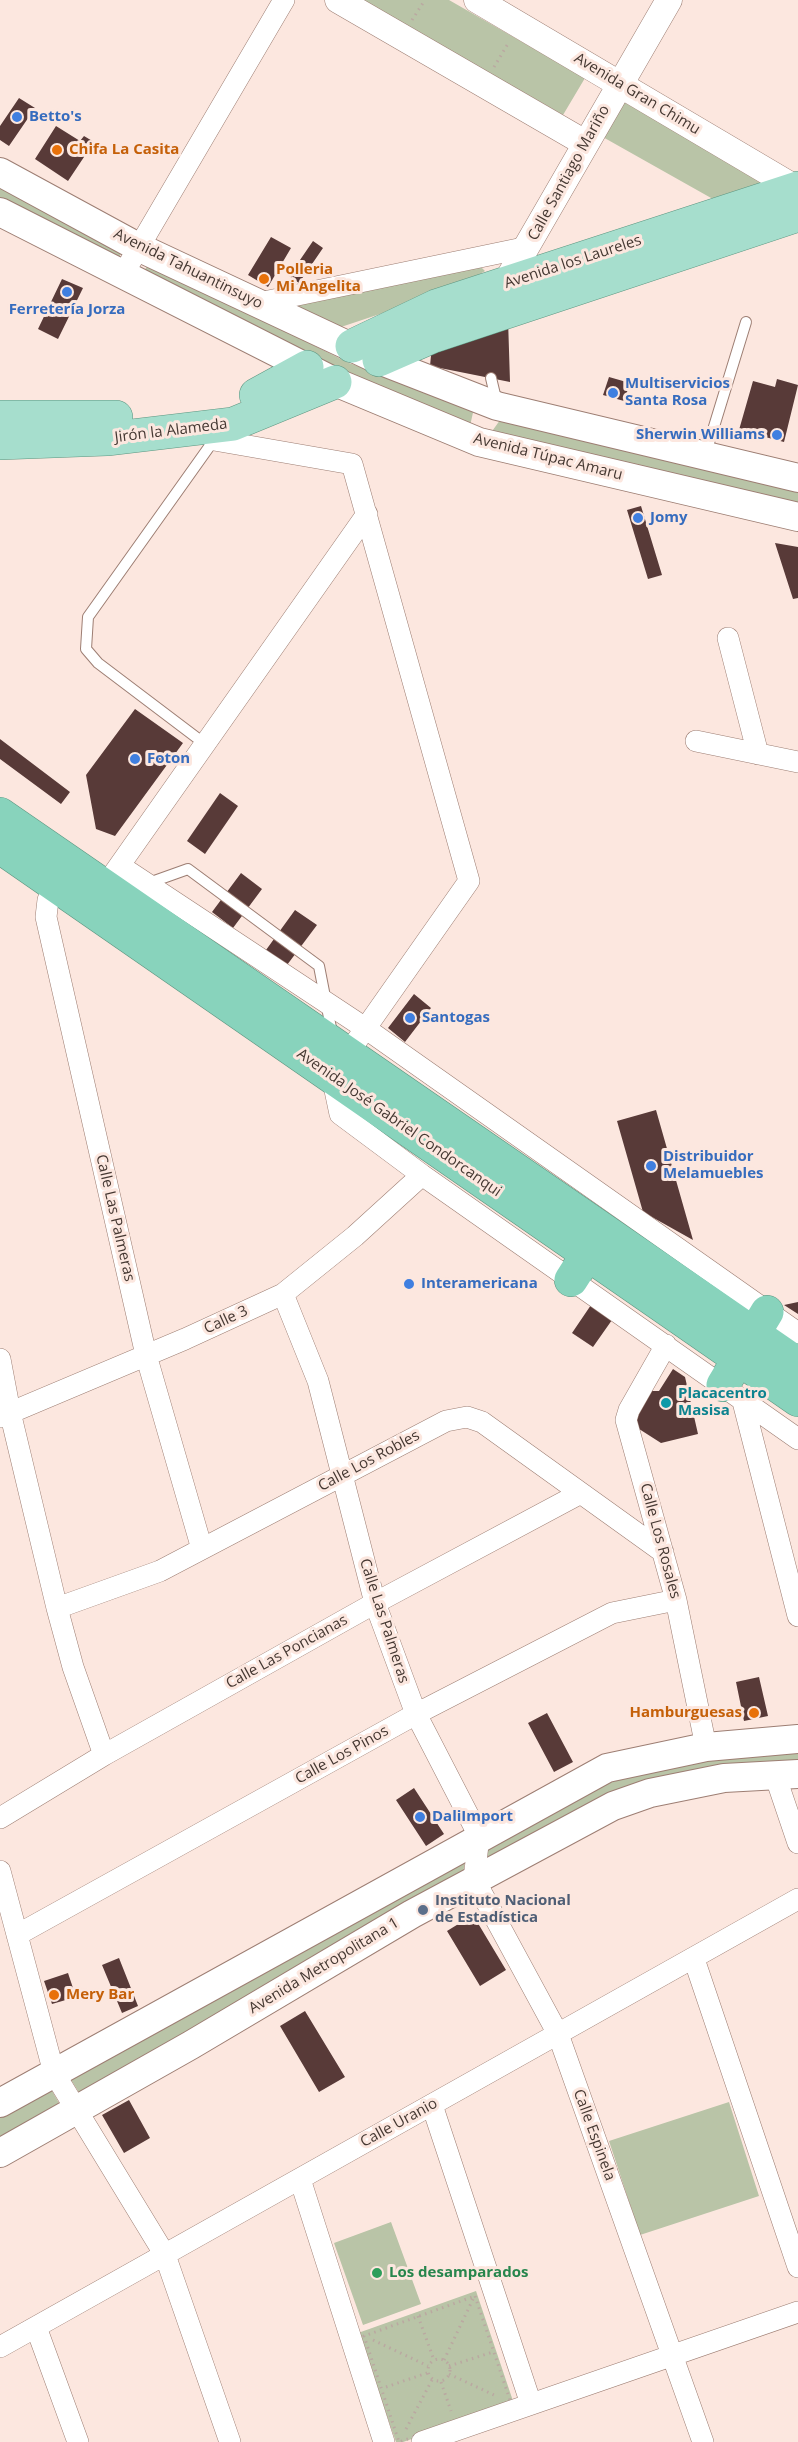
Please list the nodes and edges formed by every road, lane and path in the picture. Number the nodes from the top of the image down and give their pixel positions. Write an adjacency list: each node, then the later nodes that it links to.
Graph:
1 (284, 0): 13 (street)
2 (338, 0): 6 (street)
3 (477, 0): 5 (street, Avenida Gran Chimu)
4 (669, 0): 7 (street, Calle Santiago Mariño)
5 (519, 25): 6 (path); 7 (street, Avenida Gran Chimu)
6 (484, 84): 8 (street)
7 (619, 84): 8 (street, Calle Santiago Mariño); 10 (street, Avenida Gran Chimu)
8 (585, 144): 12 (street, Calle Santiago Mariño)
9 (0, 172): 13 (main road, Avenida Tahuantinsuyo)
10 (798, 197): 15 (main road, Avenida los Laureles); 18 (main road, Avenida los Laureles)
11 (0, 213): 14 (main road)
12 (528, 246): 15 (street, Calle Santiago Mariño); 16 (street)
13 (138, 247): 14 (street); 16 (main road, Avenida Tahuantinsuyo)
14 (122, 276): 19 (main road)
15 (505, 284): 18 (main road, Avenida los Laureles)
16 (259, 303): 18 (main road, Avenida Tahuantinsuyo)
17 (746, 322): 26 (lane)
18 (365, 353): 21 (main road)
19 (321, 375): 22 (main road, Jirón la Alameda); 23 (main road, Jirón la Alameda); 25 (main road, Avenida Túpac Amaru)
20 (491, 378): 21 (lane)
21 (497, 406): 25 (main road); 26 (main road)
22 (0, 417)
23 (212, 434): 24 (main road, Jirón la Alameda); 28 (street); 32 (lane)
24 (0, 442)
25 (479, 442): 29 (main road, Avenida Túpac Amaru)
26 (705, 456): 27 (main road)
27 (798, 478)
28 (367, 514): 32 (street); 40 (street)
29 (798, 517)
30 (728, 638): 33 (street)
31 (696, 741): 33 (street)
32 (205, 744): 38 (street)
33 (758, 754): 34 (street)
34 (797, 766)
35 (0, 814): 38 (highway, Avenida José Gabriel Condorcanqui)
36 (0, 847): 37 (highway, Avenida José Gabriel Condorcanqui)
37 (57, 887): 38 (highway, Avenida José Gabriel Condorcanqui); 46 (street, Calle Las Palmeras)
38 (120, 888): 39 (street); 39 (lane); 40 (highway, Avenida José Gabriel Condorcanqui)
39 (325, 1001): 40 (street); 40 (lane)
40 (345, 1051): 41 (street); 42 (highway, Avenida José Gabriel Condorcanqui); 47 (highway, Avenida José Gabriel Condorcanqui)
41 (422, 1175): 42 (street); 43 (street, Calle 3)
42 (579, 1268): 45 (street); 47 (highway, Avenida José Gabriel Condorcanqui)
43 (283, 1294): 46 (street, Calle 3); 53 (street, Calle Las Palmeras)
44 (798, 1334): 47 (street)
45 (666, 1345): 47 (street); 56 (street, Calle Los Rosales)
46 (146, 1355): 51 (street, Calle 3); 55 (street, Calle Las Palmeras)
47 (745, 1357): 49 (highway, Avenida José Gabriel Condorcanqui); 50 (highway, Avenida José Gabriel Condorcanqui); 52 (street); 60 (street)
48 (0, 1359): 51 (street)
49 (798, 1364)
50 (798, 1400)
51 (5, 1414): 59 (street)
52 (798, 1439)
53 (342, 1475): 54 (street, Calle Los Robles); 55 (street, Calle Los Robles); 58 (street, Calle Las Palmeras)
54 (579, 1494): 56 (street, Calle Los Robles); 58 (street, Calle Las Poncianas)
55 (202, 1549): 59 (street, Calle Los Robles)
56 (663, 1552): 57 (street, Calle Los Rosales)
57 (676, 1600): 61 (street, Calle Los Pinos); 63 (street, Calle Los Rosales)
58 (375, 1603): 61 (street, Calle Las Palmeras); 64 (street, Calle Las Poncianas)
59 (57, 1608): 64 (street)
60 (798, 1616)
61 (416, 1714): 68 (street, Calle Las Palmeras); 72 (street, Calle Los Pinos)
62 (798, 1739): 63 (main road)
63 (706, 1747): 68 (main road)
64 (104, 1755): 66 (street, Calle Las Poncianas)
65 (786, 1775): 67 (street); 70 (main road, Avenida Metropolitana 1)
66 (0, 1818)
67 (796, 1832)
68 (479, 1836): 70 (street); 75 (main road)
69 (0, 1871): 72 (street)
70 (474, 1879): 74 (street, Calle Espinela); 78 (main road, Avenida Metropolitana 1)
71 (798, 1899): 73 (street, Calle Uranio)
72 (17, 1935): 75 (street)
73 (694, 1959): 74 (street, Calle Uranio); 82 (street)
74 (558, 2034): 77 (street, Calle Uranio); 90 (street, Calle Espinela)
75 (54, 2073): 76 (main road); 78 (street)
76 (0, 2103)
77 (432, 2105): 80 (street, Calle Uranio); 100 (street)
78 (76, 2109): 79 (main road, Avenida Metropolitana 1); 81 (street)
79 (0, 2153)
80 (300, 2179): 81 (street, Calle Uranio); 104 (street)
81 (165, 2255): 86 (street, Calle Uranio); 103 (street)
82 (798, 2267)
83 (475, 2296): 85 (path); 89 (path); 92 (path)
84 (798, 2312): 90 (street)
85 (418, 2316): 87 (path); 91 (path)
86 (36, 2327): 88 (street, Calle Uranio); 102 (street)
87 (364, 2336): 93 (path); 99 (path)
88 (0, 2347)
89 (494, 2352): 94 (path); 100 (path)
90 (672, 2355): 100 (street); 107 (street, Calle Espinela)
91 (434, 2360): 92 (path); 93 (path)
92 (444, 2360): 94 (path)
93 (429, 2366): 95 (path)
94 (449, 2366): 96 (path)
95 (427, 2373): 97 (path); 99 (path)
96 (449, 2374): 98 (path); 100 (path)
97 (432, 2380): 98 (path); 105 (path)
98 (441, 2382): 101 (path)
99 (381, 2388): 105 (path)
100 (521, 2404): 101 (path); 106 (street)
101 (454, 2423): 105 (path)
102 (78, 2442)
103 (230, 2442)
104 (384, 2442)
105 (399, 2442)
106 (422, 2442)
107 (703, 2442)

